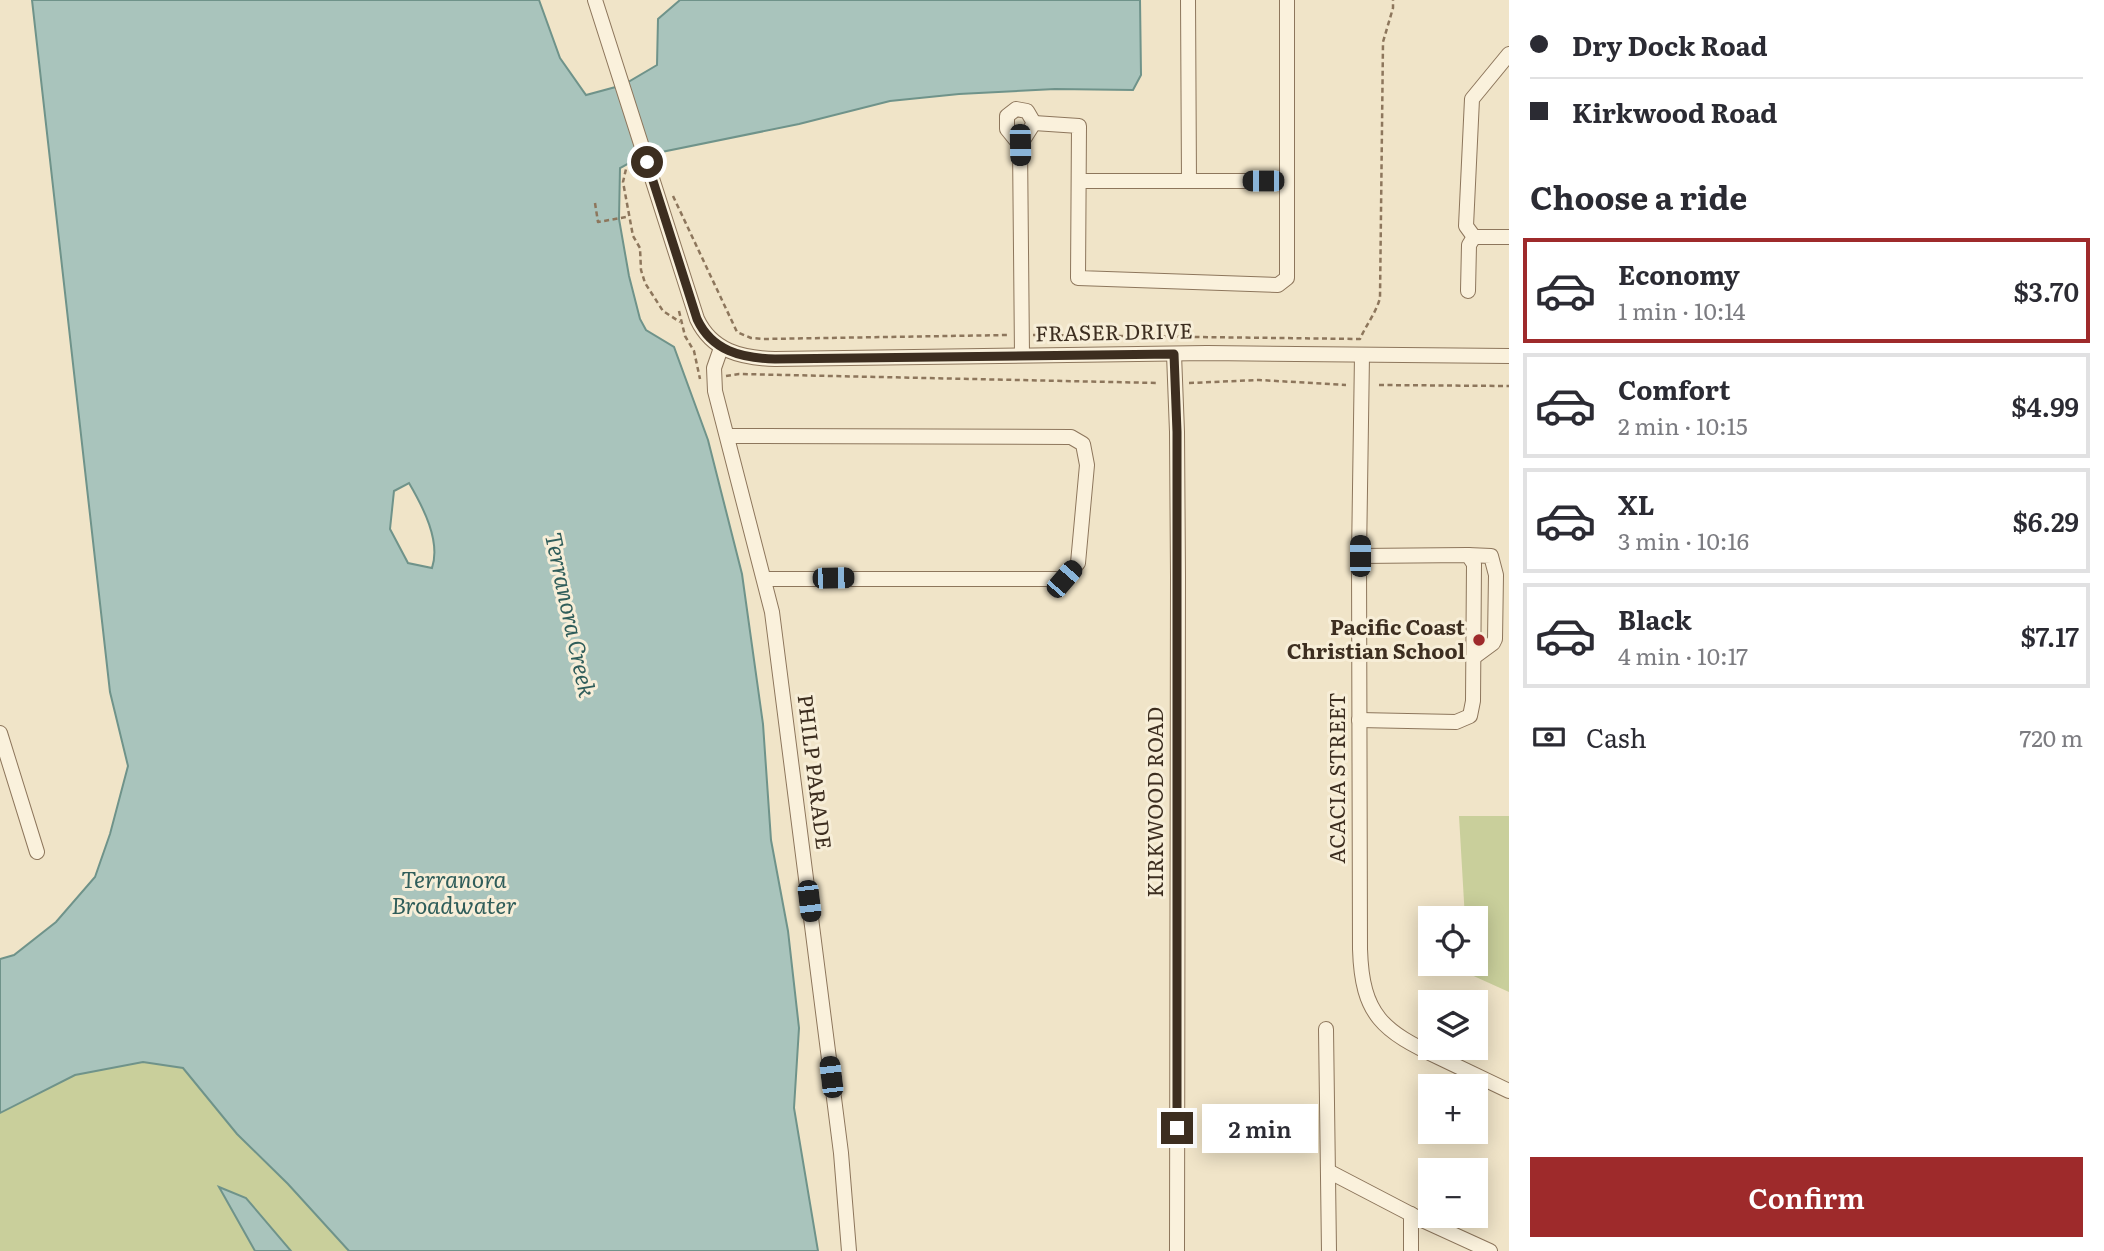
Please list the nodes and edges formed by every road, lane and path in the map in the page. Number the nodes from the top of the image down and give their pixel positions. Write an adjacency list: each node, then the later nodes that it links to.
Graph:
1 (595, 0): 17 (street)
2 (1188, 0): 9 (street)
3 (1287, 0): 10 (street)
4 (1509, 54): 14 (street)
5 (1034, 123): 6 (street); 6 (street); 8 (street)
6 (1020, 145): 19 (street)
7 (635, 163): 16 (path)
8 (1079, 181): 9 (street); 10 (street)
9 (1189, 181): 10 (street)
10 (1287, 181)
11 (595, 203): 12 (path)
12 (626, 217)
13 (1509, 236): 14 (street)
14 (1474, 237): 15 (street)
15 (1468, 291)
16 (680, 321)
17 (721, 348): 19 (street, FRASER DRIVE); 28 (street, PHILP PARADE)
18 (1174, 354): 19 (street, FRASER DRIVE); 20 (street, FRASER DRIVE); 41 (street, KIRKWOOD ROAD)
19 (1022, 355)
20 (1362, 355): 21 (street, FRASER DRIVE); 30 (street, ACACIA STREET)
21 (1509, 356)
22 (723, 376): 23 (path)
23 (1158, 383)
24 (1189, 383): 25 (path)
25 (1346, 385)
26 (1379, 385): 27 (path)
27 (1509, 386)
28 (728, 436): 31 (street, PHILP PARADE); 31 (street)
29 (1468, 555): 30 (street); 32 (street); 32 (street)
30 (1360, 556): 33 (street, ACACIA STREET)
31 (765, 579): 40 (street, PHILP PARADE)
32 (1474, 657): 33 (street)
33 (1359, 720): 37 (street, ACACIA STREET)
34 (0, 733): 35 (street)
35 (37, 852)
36 (1326, 1029): 38 (street)
37 (1509, 1091)
38 (1328, 1171): 39 (street); 42 (street)
39 (1411, 1214): 43 (street); 44 (street)
40 (849, 1251)
41 (1177, 1251)
42 (1329, 1251)
43 (1411, 1251)
44 (1490, 1251)

